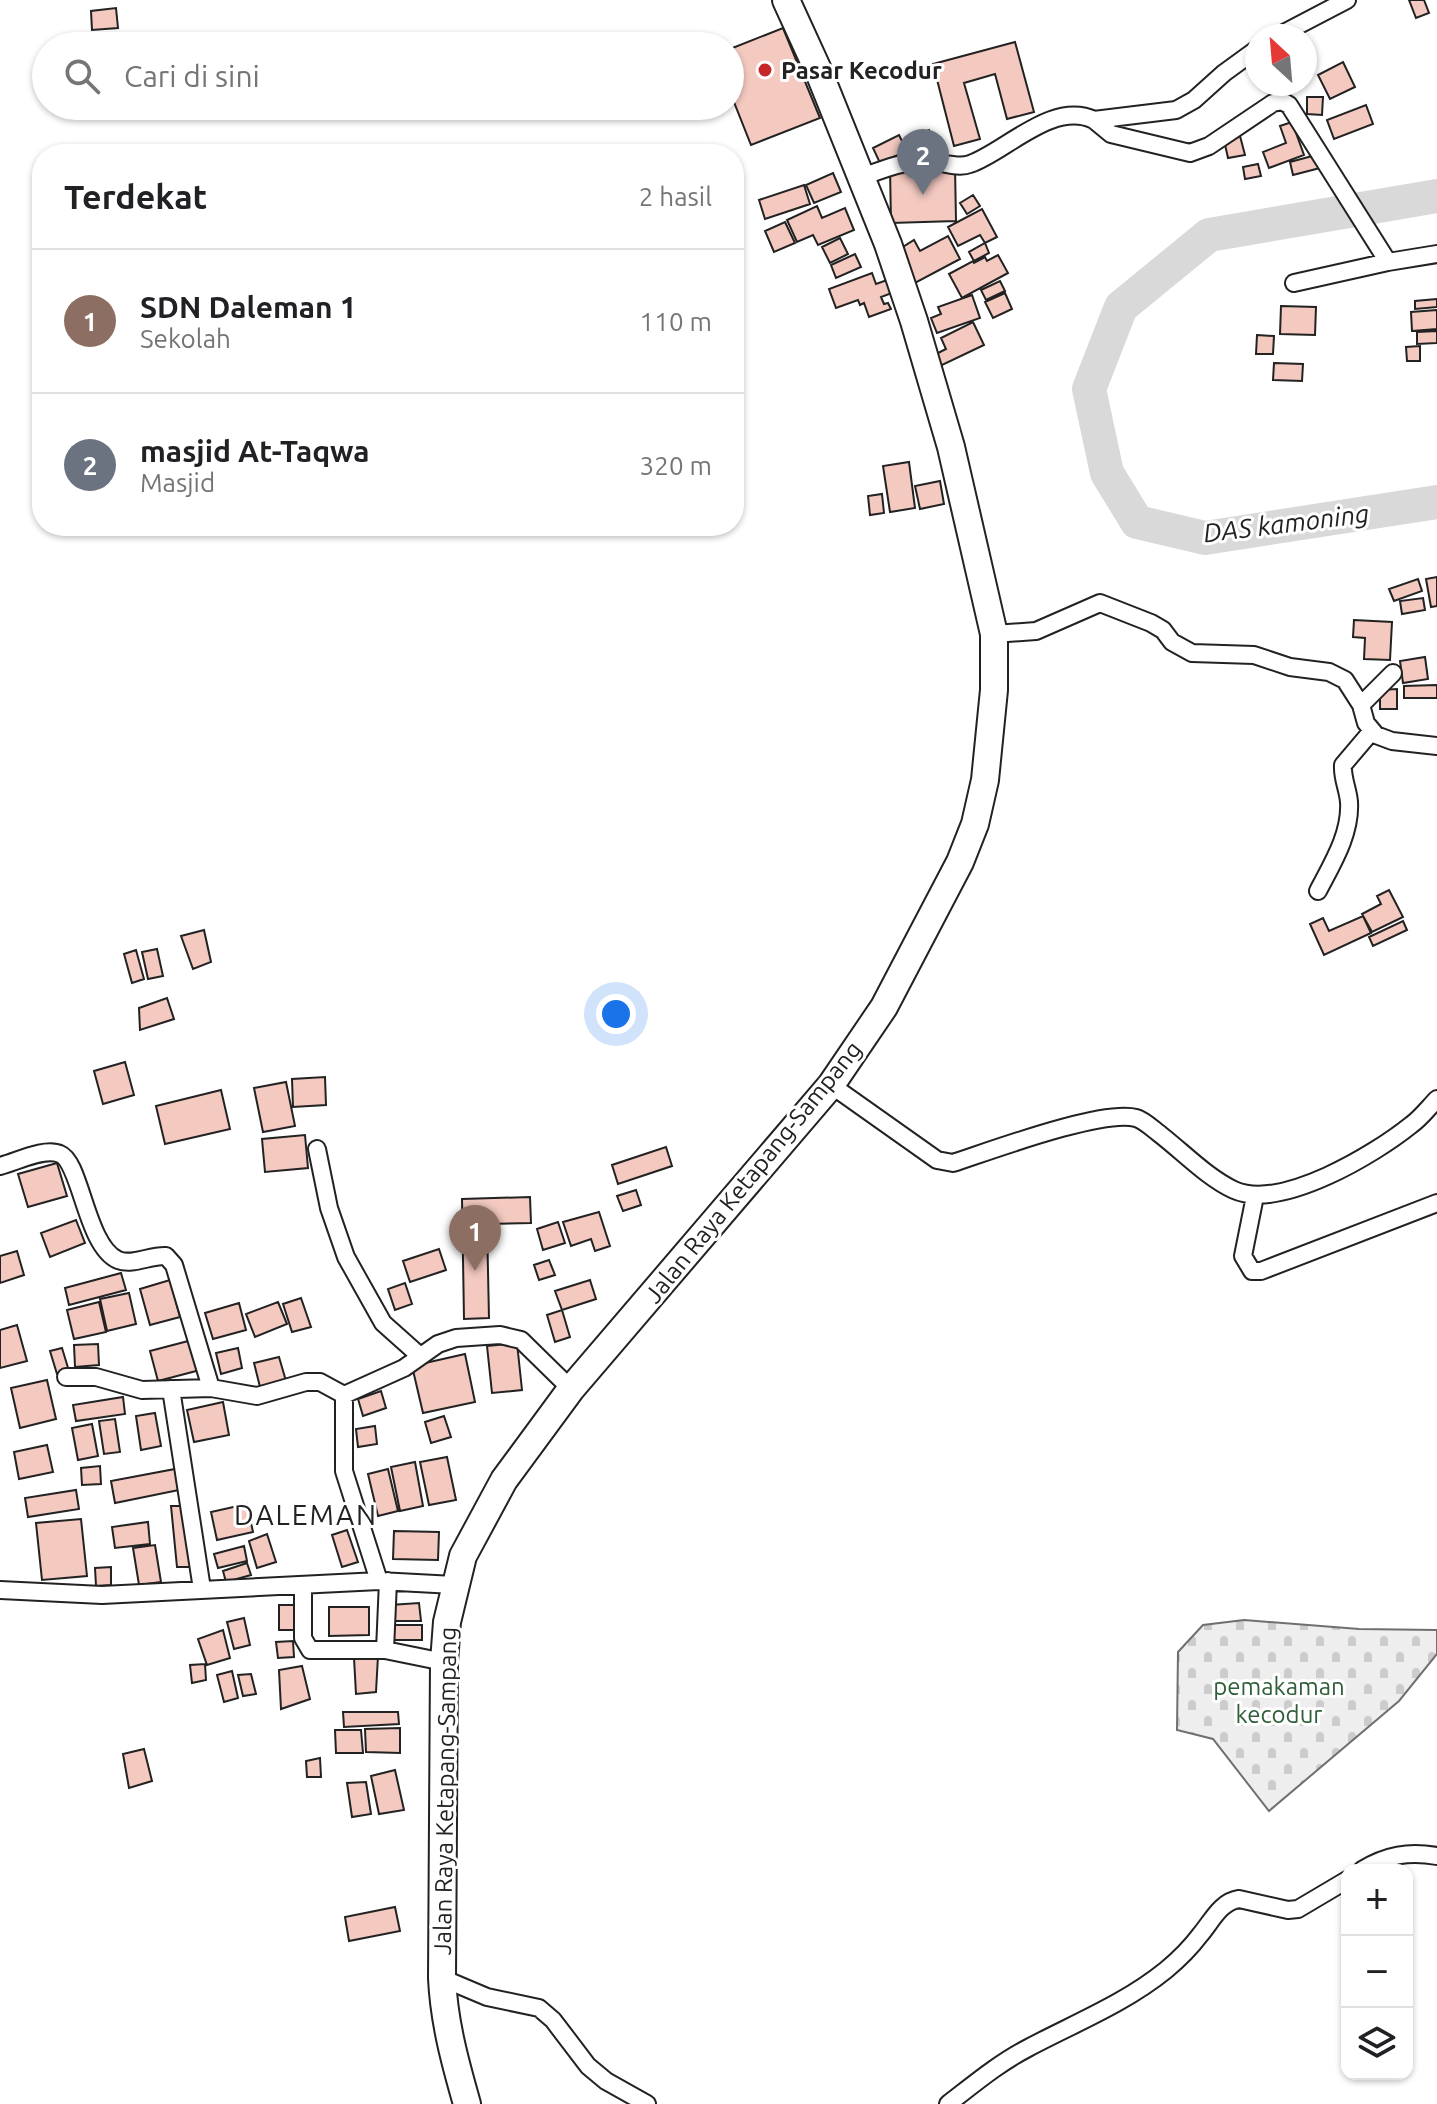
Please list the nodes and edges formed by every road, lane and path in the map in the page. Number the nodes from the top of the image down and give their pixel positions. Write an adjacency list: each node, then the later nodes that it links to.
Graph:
1 (786, 0): 6 (main road, Jalan Raya Ketapang-Sampang)
2 (1347, 0): 3 (street)
3 (1301, 24)
4 (1245, 59): 5 (street)
5 (1094, 120): 6 (street); 8 (street)
6 (862, 177): 10 (main road, Jalan Raya Ketapang-Sampang)
7 (1437, 254): 8 (street)
8 (1388, 262): 9 (street)
9 (1294, 283)
10 (994, 634): 12 (street); 16 (main road, Jalan Raya Ketapang-Sampang)
11 (1393, 673): 12 (street)
12 (1361, 705): 13 (street)
13 (1371, 732): 14 (street); 15 (street)
14 (1437, 746)
15 (1318, 891)
16 (831, 1085): 20 (street); 26 (main road, Jalan Raya Ketapang-Sampang)
17 (1437, 1099): 20 (street)
18 (317, 1149): 22 (street)
19 (0, 1166): 24 (street)
20 (1255, 1196): 21 (street)
21 (1437, 1203)
22 (420, 1356): 26 (street); 27 (street)
23 (66, 1377): 25 (street)
24 (211, 1388): 25 (street); 27 (street)
25 (171, 1389): 31 (street)
26 (571, 1389): 30 (main road, Jalan Raya Ketapang-Sampang)
27 (344, 1395): 28 (street)
28 (384, 1581): 29 (street); 30 (street); 33 (street)
29 (303, 1585): 31 (street); 33 (street)
30 (454, 1585): 34 (main road, Jalan Raya Ketapang-Sampang)
31 (202, 1589): 32 (street)
32 (0, 1590)
33 (385, 1650): 34 (street)
34 (444, 1662): 38 (main road, Jalan Raya Ketapang-Sampang)
35 (1437, 1856): 36 (street)
36 (1376, 1864)
37 (1341, 1884): 41 (street)
38 (442, 1978): 39 (main road, Jalan Raya Ketapang-Sampang); 40 (street)
39 (467, 2104)
40 (647, 2104)
41 (948, 2104)

